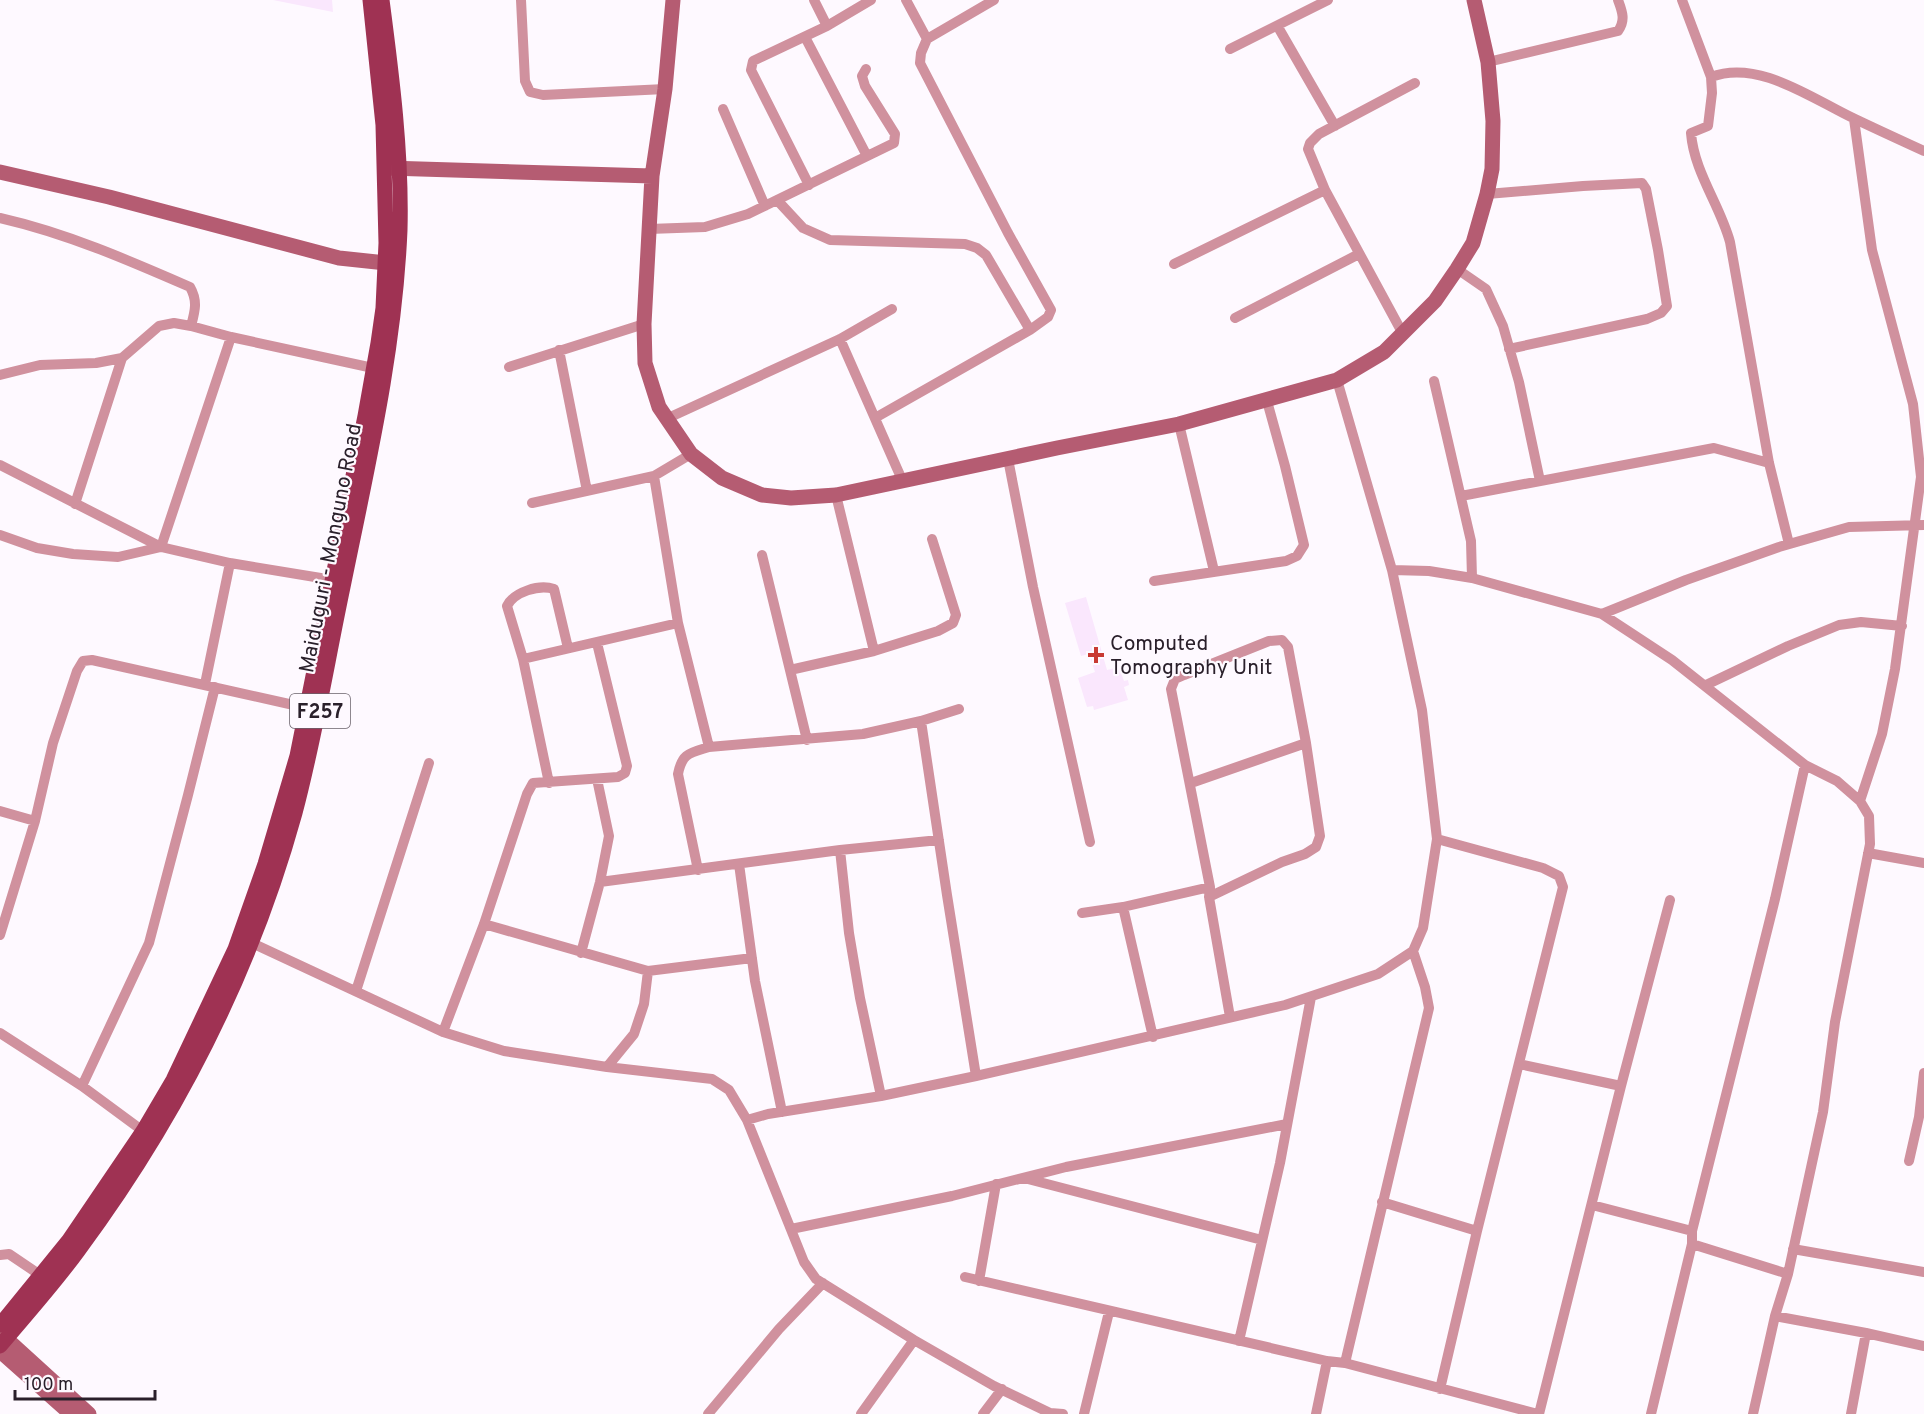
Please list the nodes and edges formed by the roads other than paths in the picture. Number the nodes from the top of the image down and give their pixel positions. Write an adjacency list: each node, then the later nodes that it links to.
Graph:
1 (370, 0): 28 (main road, Maiduguri - Monguno Road / F257)
2 (382, 0): 28 (main road, Maiduguri - Monguno Road / F257)
3 (521, 0): 22 (street)
4 (673, 0): 22 (street)
5 (814, 0): 13 (street)
6 (871, 0): 13 (street)
7 (906, 0): 16 (street)
8 (994, 0): 16 (street)
9 (1328, 0): 14 (street)
10 (1474, 0): 18 (street)
11 (1618, 0): 18 (street)
12 (1682, 0): 20 (street)
13 (827, 26): 15 (street)
14 (1278, 27): 17 (street); 25 (street)
15 (805, 37): 27 (street); 31 (street)
16 (927, 39): 46 (street)
17 (1230, 49)
18 (1488, 62): 33 (street)
19 (866, 69): 27 (street)
20 (1711, 77): 24 (street); 65 (street)
21 (1415, 83): 25 (street)
22 (665, 89): 30 (street)
23 (723, 109): 35 (street)
24 (1854, 119): 26 (street); 62 (street)
25 (1335, 126): 32 (street)
26 (1924, 151)
27 (867, 156): 31 (street)
28 (392, 169): 30 (street); 39 (main road, Maiduguri - Monguno Road / F257); 126 (main road, Maiduguri - Monguno Road / F257)
29 (0, 172): 39 (street)
30 (652, 176): 37 (street)
31 (809, 185): 34 (street)
32 (1325, 190): 38 (street); 40 (street)
33 (1487, 194): 41 (street); 51 (street)
34 (777, 200): 35 (street); 46 (street)
35 (765, 206): 37 (street)
36 (0, 218): 45 (street)
37 (649, 229): 44 (street)
38 (1359, 254): 43 (street); 47 (street)
39 (386, 263): 54 (main road, Maiduguri - Monguno Road / F257)
40 (1174, 264)
41 (1457, 269): 47 (street); 51 (street)
42 (891, 309): 49 (street)
43 (1235, 318)
44 (644, 324): 50 (street); 60 (street)
45 (191, 326): 48 (street); 52 (street)
46 (1030, 330): 59 (street)
47 (1403, 334): 56 (street)
48 (231, 337): 54 (street); 79 (street)
49 (840, 339): 59 (street); 60 (street)
50 (559, 350): 53 (street); 70 (street)
51 (1509, 350): 68 (street)
52 (122, 358): 55 (street); 74 (street)
53 (509, 367)
54 (373, 368): 85 (main road, Maiduguri - Monguno Road / F257)
55 (0, 375)
56 (1337, 380): 58 (street); 82 (street)
57 (1434, 381): 72 (street)
58 (1267, 401): 61 (street); 83 (street)
59 (875, 418): 69 (street)
60 (666, 420): 63 (street)
61 (1179, 424): 64 (street); 83 (street)
62 (1922, 450): 75 (street)
63 (691, 454): 67 (street); 71 (street)
64 (1008, 459): 69 (street); 113 (street)
65 (1769, 463): 68 (street); 78 (street)
66 (0, 465): 74 (street)
67 (654, 476): 70 (street); 88 (street)
68 (1540, 481): 72 (street)
69 (903, 482): 71 (street)
70 (586, 491): 73 (street)
71 (836, 495): 92 (street)
72 (1461, 496): 84 (street)
73 (532, 503)
74 (75, 504): 79 (street)
75 (1919, 525): 78 (street); 89 (street)
76 (0, 535): 79 (street)
77 (932, 539): 92 (street)
78 (1789, 544): 87 (street)
79 (161, 547): 81 (street)
80 (762, 555): 94 (street)
81 (230, 563): 85 (street); 96 (street)
82 (1392, 570): 84 (street); 111 (street)
83 (1214, 571): 86 (street)
84 (1472, 578): 87 (street)
85 (333, 580): 97 (main road, Maiduguri - Monguno Road / F257)
86 (1154, 581)
87 (1602, 614): 95 (street)
88 (678, 623): 90 (street); 102 (street)
89 (1902, 626): 95 (street); 108 (street)
90 (597, 642): 91 (street); 105 (street)
91 (568, 648): 93 (street); 93 (street)
92 (874, 651): 94 (street)
93 (523, 658): 106 (street)
94 (790, 670): 100 (street)
95 (1706, 685): 104 (street)
96 (210, 686): 97 (street); 110 (street); 141 (street)
97 (307, 708): 147 (main road, Maiduguri - Monguno Road / F257)
98 (958, 709): 99 (street)
99 (921, 721): 100 (street); 112 (street)
100 (807, 740): 102 (street)
101 (1306, 743): 107 (street); 107 (street); 120 (street)
102 (708, 747): 118 (street)
103 (429, 763): 131 (street)
104 (1805, 765): 108 (street); 155 (street)
105 (597, 779): 106 (street); 119 (street)
106 (549, 783): 124 (street)
107 (1191, 783): 120 (street)
108 (1860, 801): 115 (street)
109 (0, 811): 110 (street)
110 (34, 821): 125 (street)
111 (1437, 839): 127 (street); 137 (street)
112 (939, 840): 114 (street); 140 (street)
113 (1090, 842)
114 (840, 850): 117 (street); 143 (street)
115 (1868, 853): 116 (street); 158 (street)
116 (1924, 862)
117 (739, 864): 118 (street); 129 (street)
118 (698, 870): 119 (street)
119 (600, 882): 128 (street)
120 (1210, 892): 122 (street); 133 (street)
121 (1670, 900): 142 (street)
122 (1123, 907): 123 (street); 136 (street)
123 (1082, 914)
124 (484, 924): 128 (street); 134 (street)
125 (0, 935)
126 (252, 943): 131 (street); 169 (main road, Maiduguri - Monguno Road / F257)
127 (1413, 951): 132 (street); 151 (street)
128 (581, 953): 130 (street)
129 (752, 958): 130 (street); 144 (street)
130 (648, 971): 138 (street)
131 (356, 991): 134 (street)
132 (1311, 997): 133 (street); 146 (street)
133 (1230, 1017): 136 (street)
134 (443, 1032): 138 (street)
135 (0, 1033): 141 (street)
136 (1153, 1036): 140 (street)
137 (1519, 1064): 142 (street); 154 (street)
138 (607, 1066): 145 (street)
139 (1924, 1073): 148 (street)
140 (976, 1076): 143 (street)
141 (82, 1086): 147 (street)
142 (1621, 1086): 152 (street)
143 (881, 1096): 144 (street)
144 (782, 1112): 145 (street)
145 (747, 1120): 153 (street)
146 (1287, 1124): 149 (street); 156 (street)
147 (143, 1131): 162 (main road, Maiduguri - Monguno Road / F257)
148 (1909, 1161)
149 (1023, 1178): 150 (street); 156 (street)
150 (996, 1184): 153 (street); 164 (street)
151 (1382, 1202): 154 (street); 174 (street)
152 (1592, 1204): 155 (street); 186 (street)
153 (791, 1229): 165 (street)
154 (1477, 1231): 176 (street)
155 (1692, 1231): 157 (street)
156 (1262, 1240): 171 (street)
157 (1692, 1244): 161 (street); 187 (street)
158 (1793, 1249): 160 (street); 161 (street)
159 (0, 1255): 162 (street)
160 (1924, 1272)
161 (1788, 1274): 167 (street)
162 (40, 1275): 169 (main road, Maiduguri - Monguno Road / F257)
163 (965, 1277): 164 (street)
164 (979, 1281): 166 (street)
165 (823, 1283): 170 (street); 180 (street)
166 (1109, 1312): 171 (street); 184 (street)
167 (1775, 1316): 168 (street); 188 (street)
168 (1866, 1333): 172 (street); 189 (street)
169 (1, 1339): 178 (street); 179 (street)
170 (914, 1340): 175 (street); 181 (street)
171 (1239, 1341): 173 (street)
172 (1924, 1346)
173 (1327, 1361): 174 (street); 185 (street)
174 (1345, 1363): 176 (street)
175 (1002, 1389): 177 (street); 182 (street)
176 (1440, 1389): 186 (street)
177 (1049, 1413): 183 (street)
178 (70, 1414)
179 (89, 1414)
180 (708, 1414)
181 (861, 1414)
182 (983, 1414)
183 (1063, 1414)
184 (1084, 1414)
185 (1316, 1414)
186 (1538, 1414)
187 (1651, 1414)
188 (1754, 1414)
189 (1851, 1414)

